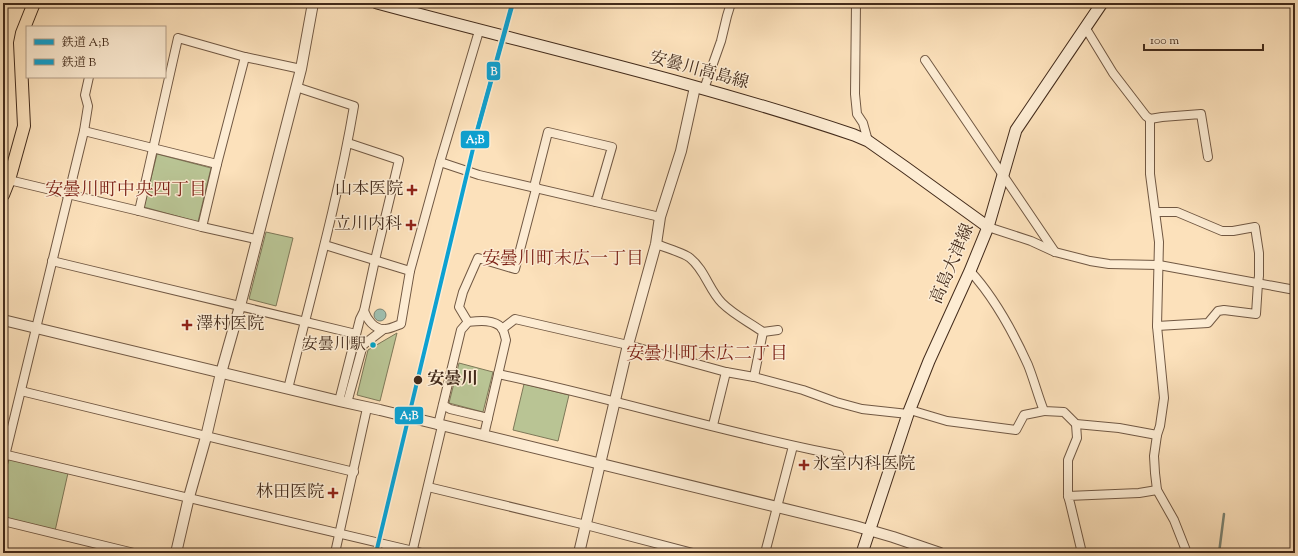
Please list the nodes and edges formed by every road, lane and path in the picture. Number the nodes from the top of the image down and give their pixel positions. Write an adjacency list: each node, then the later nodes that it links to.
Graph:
1 (34, 3): 9 (main road)
2 (313, 3): 12 (street)
3 (377, 3): 8 (main road, 安曇川高島線)
4 (731, 3): 15 (street)
5 (856, 3): 18 (street)
6 (1102, 3): 7 (main road, 高島大津線)
7 (1085, 27): 16 (street); 24 (main road, 高島大津線)
8 (479, 31): 15 (main road, 安曇川高島線); 22 (street)
9 (24, 44): 25 (main road)
10 (245, 57): 12 (street); 20 (street); 23 (street)
11 (925, 60): 24 (street)
12 (301, 69): 14 (street)
13 (89, 78): 17 (street)
14 (296, 88): 19 (street); 35 (street)
15 (700, 88): 18 (main road, 安曇川高島線); 32 (street)
16 (1150, 119): 21 (street); 31 (street)
17 (84, 131): 20 (street); 27 (street)
18 (868, 141): 34 (main road, 安曇川高島線)
19 (348, 142): 36 (street); 39 (street)
20 (154, 148): 23 (street); 30 (street)
21 (1208, 157)
22 (440, 162): 26 (street); 42 (street)
23 (217, 164): 33 (street)
24 (1003, 176): 34 (main road, 高島大津線); 38 (street)
25 (9, 180): 27 (street); 28 (main road)
26 (536, 189): 29 (street); 29 (street); 50 (street)
27 (68, 194): 30 (street); 40 (street)
28 (3, 195)
29 (596, 202): 32 (street)
30 (139, 210): 33 (street)
31 (1156, 212): 41 (street); 44 (street)
32 (660, 217): 37 (street)
33 (202, 227): 35 (street)
34 (988, 227): 38 (street); 43 (main road, 高島大津線)
35 (256, 239): 46 (street)
36 (325, 244): 39 (street); 49 (street)
37 (656, 244): 56 (street); 58 (street)
38 (1055, 252): 41 (street)
39 (375, 260): 42 (street); 47 (street)
40 (52, 261): 46 (street); 52 (street)
41 (1159, 265): 44 (street); 51 (street)
42 (410, 271): 53 (street)
43 (970, 271): 69 (street); 70 (main road, 高島大津線)
44 (1258, 283): 45 (street); 51 (street)
45 (1295, 290)
46 (240, 306): 49 (street); 60 (street)
47 (364, 311): 53 (street); 57 (street)
48 (3, 320): 52 (street)
49 (304, 321): 57 (street); 63 (street)
50 (468, 322): 54 (street); 67 (street)
51 (1157, 326): 76 (street)
52 (37, 327): 60 (street); 64 (street)
53 (384, 329): 65 (street)
54 (502, 329): 58 (street); 61 (street)
55 (778, 330): 56 (street)
56 (763, 332): 62 (street)
57 (356, 334): 65 (street)
58 (628, 345): 59 (street); 66 (street)
59 (726, 372): 62 (street); 74 (street)
60 (221, 373): 63 (street); 77 (street)
61 (498, 374): 66 (street); 71 (street)
62 (754, 377): 70 (street)
63 (288, 389): 65 (street)
64 (21, 390): 77 (street); 79 (street)
65 (343, 402): 68 (street)
66 (615, 402): 74 (street); 82 (street)
67 (443, 405): 71 (street); 73 (street)
68 (367, 408): 73 (street); 83 (street)
69 (1044, 411): 70 (street); 72 (street)
70 (909, 412): 91 (main road, 高島大津線)
71 (488, 418): 75 (street)
72 (1076, 424): 76 (street); 86 (street)
73 (440, 425): 75 (street); 84 (street)
74 (713, 425): 78 (street)
75 (484, 435): 82 (street)
76 (1157, 435): 85 (street)
77 (206, 437): 83 (street); 87 (street)
78 (793, 446): 80 (street); 88 (street)
79 (4, 454): 81 (street); 87 (street)
80 (839, 455)
81 (3, 464)
82 (601, 464): 88 (street); 90 (street)
83 (354, 472): 92 (street)
84 (428, 487): 90 (street); 93 (street)
85 (1157, 490): 86 (street); 104 (street)
86 (1068, 496): 103 (street)
87 (189, 497): 92 (street); 95 (street)
88 (778, 507): 91 (street); 100 (street)
89 (3, 521): 94 (street)
90 (586, 525): 98 (street); 99 (street)
91 (870, 530): 101 (main road, 高島大津線); 102 (street)
92 (340, 534): 93 (street); 96 (street)
93 (412, 552): 97 (street)
94 (134, 553)
95 (176, 553)
96 (335, 553)
97 (422, 553)
98 (579, 553)
99 (693, 553)
100 (765, 553)
101 (862, 553)
102 (940, 553)
103 (1082, 553)
104 (1187, 553)

